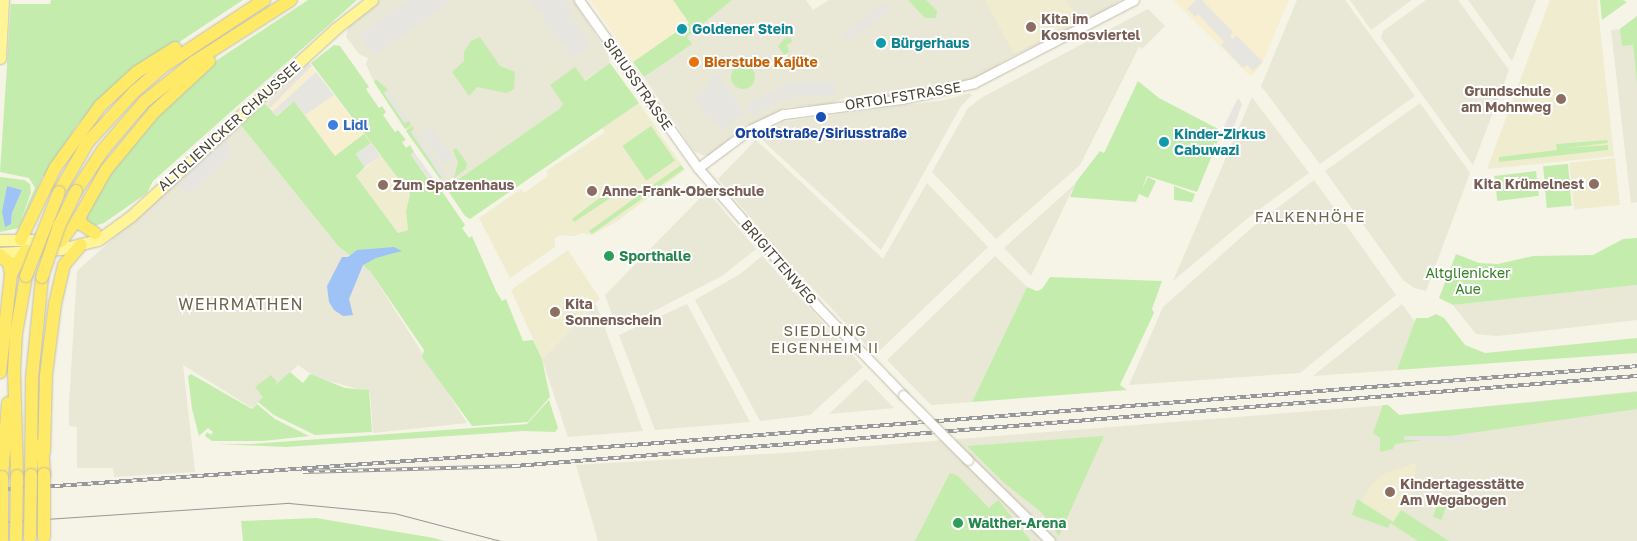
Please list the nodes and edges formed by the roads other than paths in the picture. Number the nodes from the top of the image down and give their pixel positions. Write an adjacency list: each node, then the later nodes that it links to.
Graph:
1 (2, 0): 9 (main road)
2 (264, 0): 8 (highway)
3 (291, 0): 7 (highway)
4 (372, 0): 13 (main road, ALTGLIENICKER CHAUSSEE)
5 (579, 0): 10 (street, SIRIUSSTRASSE)
6 (1134, 0): 10 (street, ORTOLFSTRASSE)
7 (239, 34): 12 (highway); 23 (highway, bridge)
8 (194, 44): 11 (highway); 21 (highway, bridge)
9 (0, 58)
10 (698, 168): 32 (street, BRIGITTENWEG, bridge)
11 (33, 212): 15 (highway); 16 (highway)
12 (80, 216): 13 (highway); 16 (highway)
13 (100, 234): 16 (main road, ALTGLIENICKER CHAUSSEE); 17 (main road, ALTGLIENICKER CHAUSSEE)
14 (0, 240): 15 (main road)
15 (24, 244): 16 (main road); 18 (main road); 20 (highway)
16 (52, 245): 17 (main road, ALTGLIENICKER CHAUSSEE); 19 (highway)
17 (81, 245): 19 (highway)
18 (0, 254): 20 (highway)
19 (64, 265): 25 (highway)
20 (11, 274): 22 (highway)
21 (14, 371): 26 (highway); 29 (highway, bridge)
22 (0, 372)
23 (32, 378): 25 (highway); 27 (highway)
24 (0, 440): 26 (highway)
25 (44, 452): 27 (highway)
26 (2, 460): 31 (highway, bridge)
27 (38, 474): 28 (highway, bridge); 30 (highway, bridge)
28 (44, 539)
29 (16, 540)
30 (30, 540)
31 (2, 541)
32 (1050, 541)

